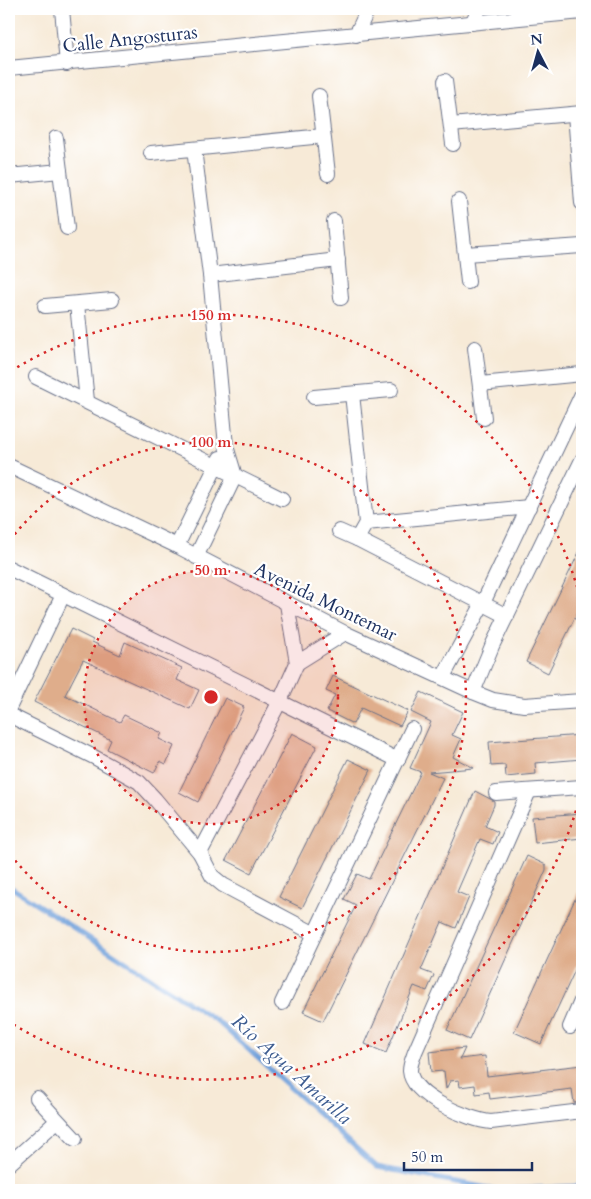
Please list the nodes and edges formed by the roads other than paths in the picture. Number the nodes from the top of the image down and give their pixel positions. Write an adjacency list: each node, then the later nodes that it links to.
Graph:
1 (62, 9): 7 (street)
2 (368, 9): 6 (street)
3 (479, 9): 5 (street)
4 (582, 12): 5 (street, Calle Angosturas)
5 (472, 23): 6 (street, Calle Angosturas)
6 (356, 35): 7 (street, Calle Angosturas)
7 (67, 64): 8 (street, Calle Angosturas)
8 (9, 68)
9 (445, 82): 12 (street)
10 (319, 96): 13 (street)
11 (579, 113): 12 (street); 22 (street)
12 (451, 125): 15 (street)
13 (323, 136): 16 (street); 19 (street)
14 (56, 138): 18 (street)
15 (453, 144)
16 (194, 149): 17 (street); 28 (street)
17 (151, 153)
18 (60, 171): 20 (street); 24 (street)
19 (328, 174)
20 (9, 176)
21 (460, 201): 26 (street)
22 (582, 203)
23 (334, 221): 27 (street)
24 (67, 228)
25 (582, 246): 26 (street)
26 (465, 254): 29 (street)
27 (338, 260): 28 (street); 30 (street)
28 (210, 275): 44 (street)
29 (468, 282)
30 (341, 298)
31 (112, 300): 32 (street)
32 (77, 304): 33 (street); 42 (street)
33 (46, 306)
34 (475, 348): 37 (street)
35 (582, 374): 37 (street)
36 (36, 377): 42 (street)
37 (480, 384): 43 (street)
38 (391, 390): 39 (street)
39 (352, 394): 41 (street); 51 (street)
40 (582, 394): 50 (street)
41 (314, 397)
42 (87, 401): 47 (street)
43 (484, 418)
44 (226, 446): 47 (street); 48 (street)
45 (582, 460): 60 (street)
46 (9, 466): 54 (street, Avenida Montemar)
47 (216, 466): 48 (street); 54 (street)
48 (235, 476): 49 (street); 55 (street)
49 (282, 499)
50 (529, 507): 51 (street); 59 (street)
51 (366, 523): 53 (street)
52 (339, 531): 53 (street)
53 (356, 540): 59 (street)
54 (177, 546): 55 (street, Avenida Montemar)
55 (196, 557): 58 (street, Avenida Montemar)
56 (9, 568): 57 (street)
57 (63, 595): 66 (street); 67 (street)
58 (287, 604): 61 (street, Avenida Montemar); 62 (street)
59 (482, 605): 60 (street); 63 (street)
60 (507, 616): 64 (street)
61 (345, 632): 62 (street); 63 (street, Avenida Montemar)
62 (297, 662): 66 (street)
63 (443, 677): 64 (street, Avenida Montemar)
64 (473, 692): 65 (street, Avenida Montemar)
65 (582, 700)
66 (280, 701): 70 (street); 74 (street)
67 (9, 708)
68 (9, 715): 74 (street)
69 (412, 730): 70 (street)
70 (398, 760): 75 (street)
71 (582, 787): 72 (street)
72 (529, 791): 73 (street); 80 (street)
73 (496, 793)
74 (200, 853): 75 (street)
75 (313, 934): 77 (street)
76 (582, 999): 78 (street)
77 (282, 1002)
78 (570, 1027)
79 (37, 1098): 81 (street)
80 (582, 1111)
81 (57, 1120): 82 (street); 83 (street)
82 (75, 1139)
83 (9, 1164)

